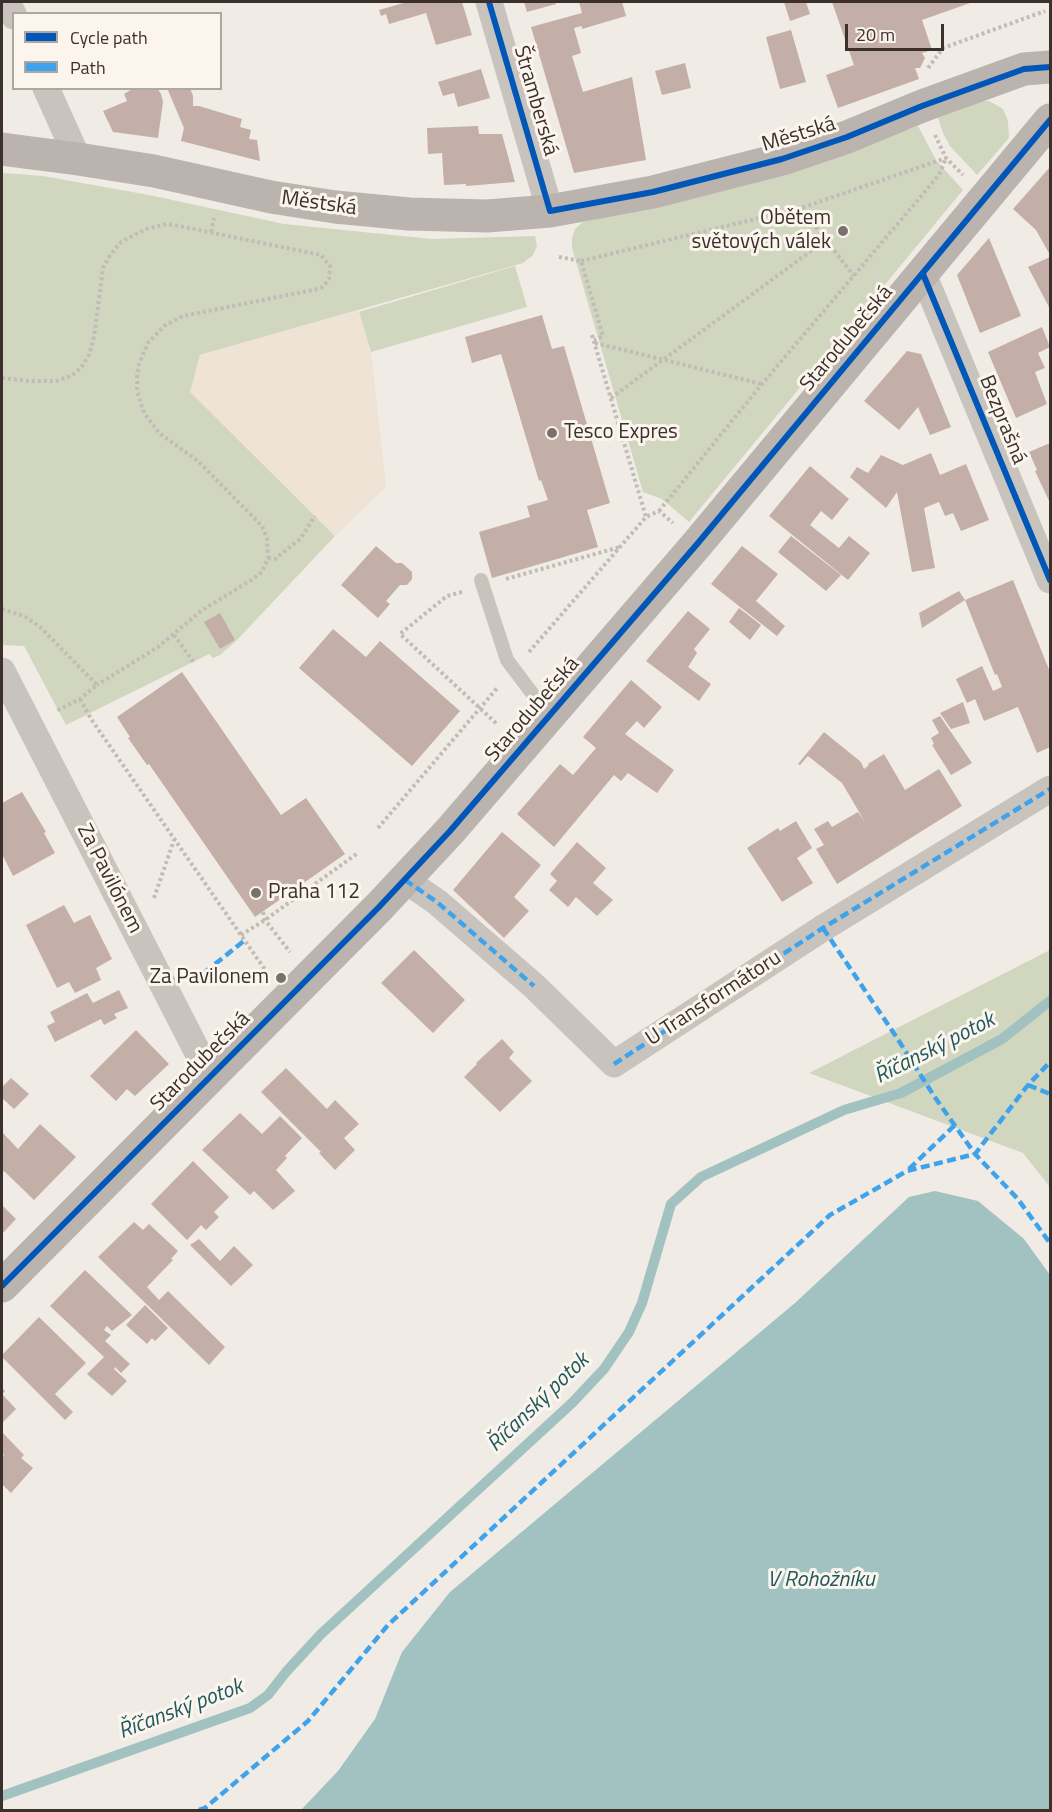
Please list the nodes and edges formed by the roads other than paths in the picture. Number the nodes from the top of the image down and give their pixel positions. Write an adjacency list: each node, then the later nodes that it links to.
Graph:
1 (489, 2): 7 (street, Štramberská)
2 (1050, 67): 7 (street, Městská)
3 (47, 90): 6 (street)
4 (1050, 120): 8 (street, Starodubečská)
5 (2, 149): 6 (street, Městská)
6 (78, 159): 7 (street, Městská)
7 (550, 211)
8 (923, 274): 9 (street, Bezprašná); 12 (street, Starodubečská)
9 (1050, 580)
10 (476, 585): 12 (lane)
11 (5, 677): 15 (street, Za Pavilónem)
12 (550, 717): 14 (street, Starodubečská)
13 (1050, 789): 14 (street, U Transformátoru)
14 (405, 880): 15 (street, Starodubečská)
15 (212, 1074): 16 (street, Starodubečská)
16 (2, 1286)

